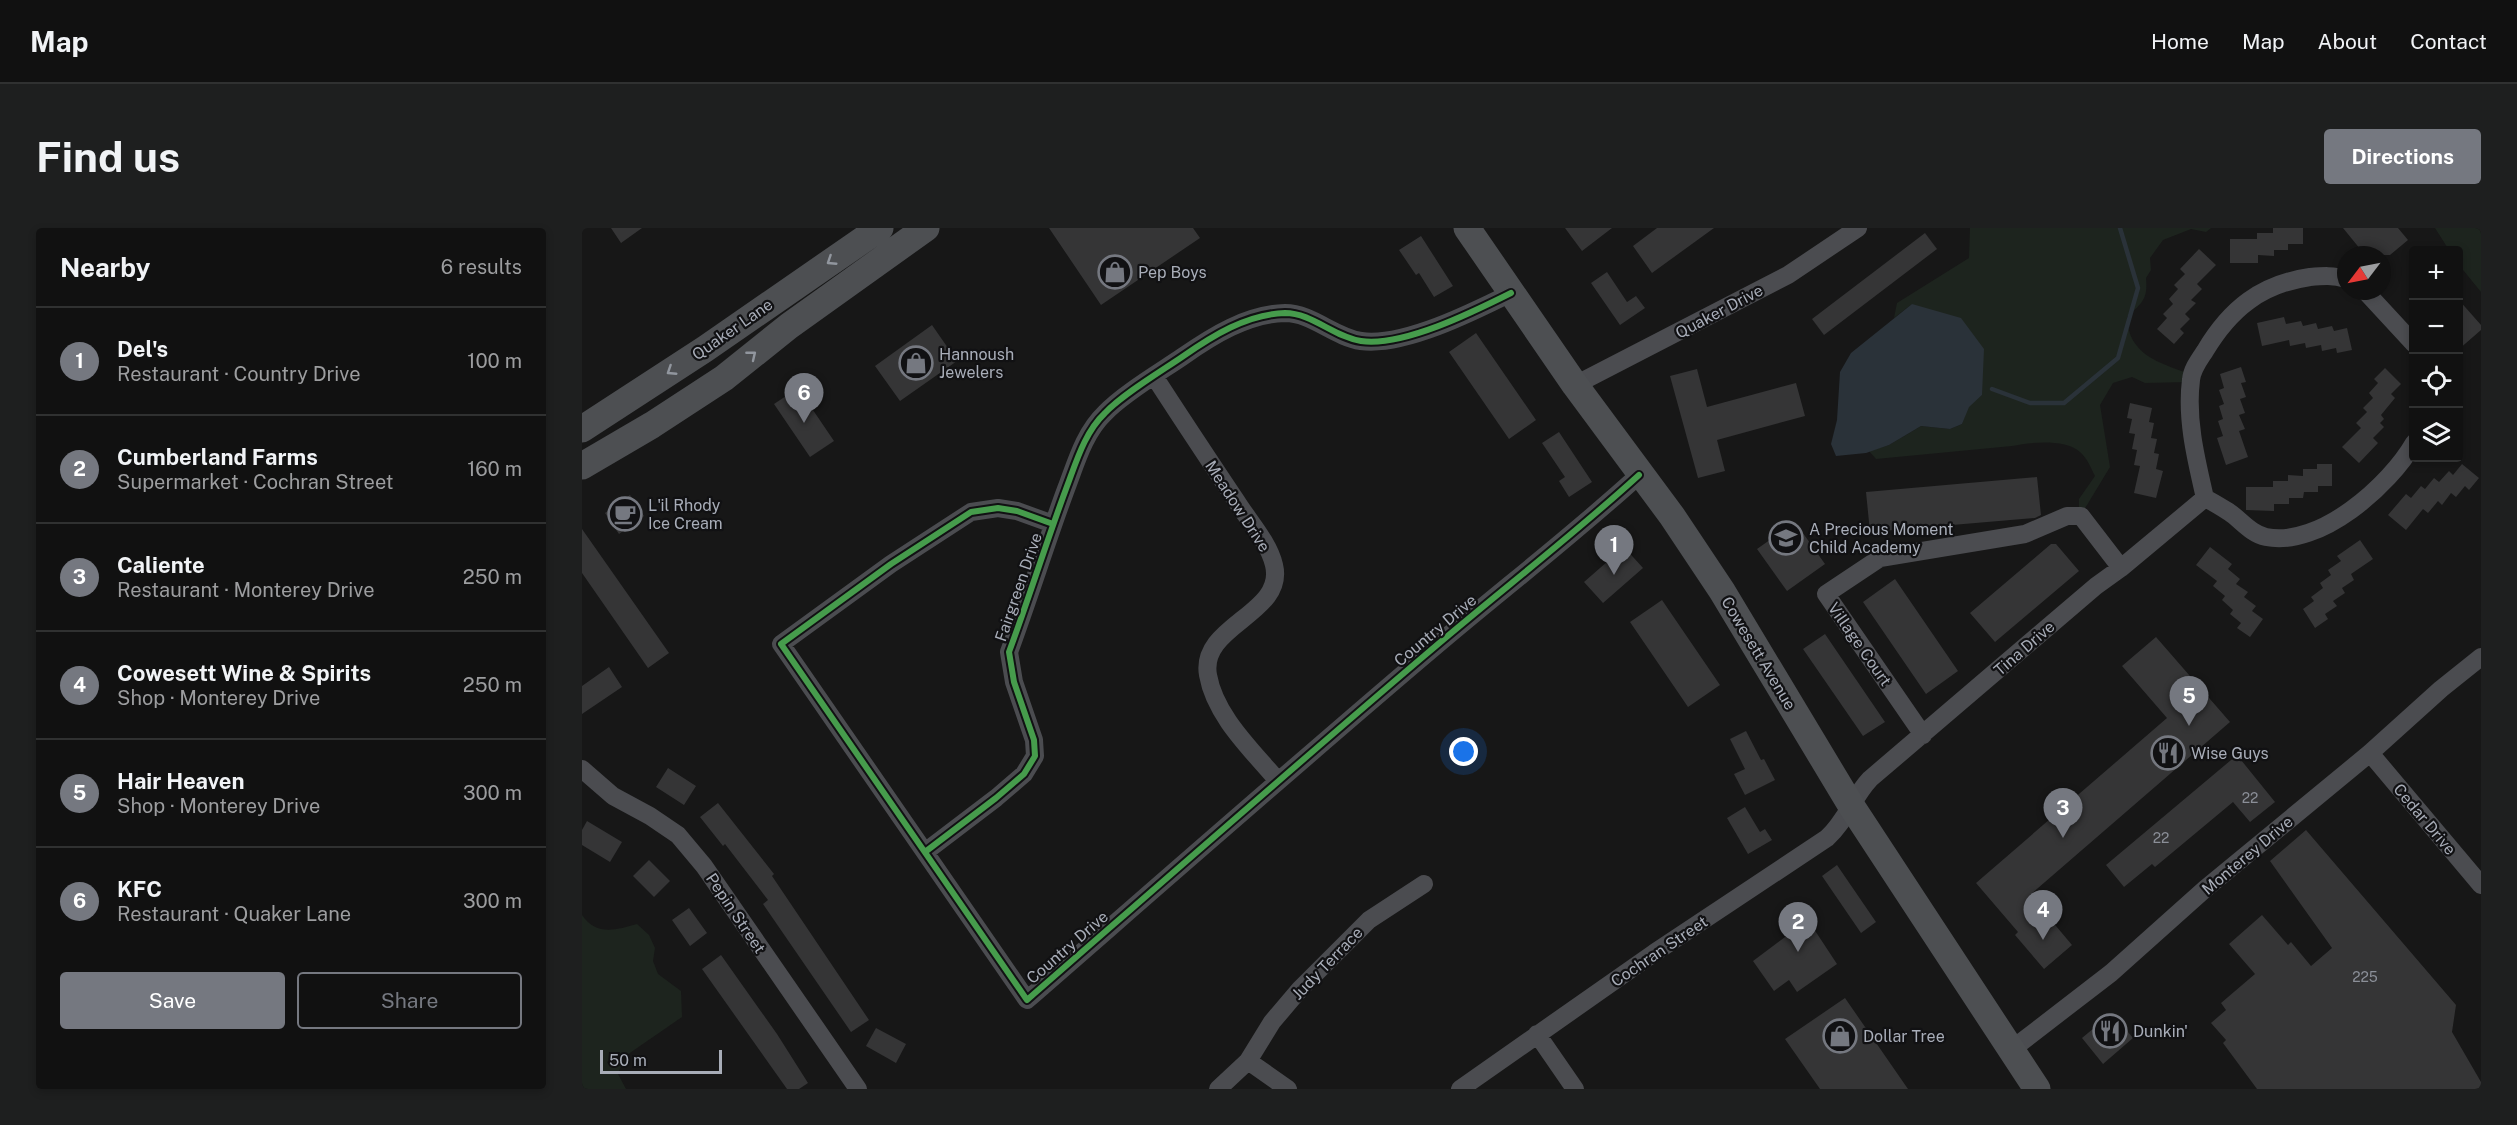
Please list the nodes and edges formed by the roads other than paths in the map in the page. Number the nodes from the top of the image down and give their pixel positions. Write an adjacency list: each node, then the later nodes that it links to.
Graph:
1 (880, 228): 9 (main road, Quaker Lane, one-way to 9)
2 (926, 228): 11 (main road, Quaker Lane, one-way to 2)
3 (1467, 228): 6 (main road, Cowesett Avenue)
4 (1858, 228): 12 (street, Quaker Drive)
5 (2337, 277): 19 (street)
6 (1510, 293): 10 (street, Fairgreen Drive); 12 (main road, Cowesett Avenue)
7 (2373, 300): 8 (street)
8 (2409, 339)
9 (705, 349): 11 (main road); 14 (main road, Quaker Lane, one-way to 14)
10 (1154, 376): 20 (street, Fairgreen Drive); 26 (street, Meadow Drive)
11 (724, 378): 13 (main road, Quaker Lane)
12 (1575, 385): 17 (main road, Cowesett Avenue)
13 (652, 425): 16 (main road, Quaker Lane); 18 (street, Quaker Lane)
14 (582, 429)
15 (2409, 452): 19 (street)
16 (582, 466)
17 (1639, 475): 26 (street, Country Drive); 27 (main road, Cowesett Avenue)
18 (582, 481)
19 (2205, 498): 21 (street, Tina Drive)
20 (1053, 525): 28 (street, Fairgreen Drive); 28 (street, Country Drive)
21 (2121, 567): 23 (street, Tina Drive); 23 (street, Village Court)
22 (2481, 657): 24 (street, Monterey Drive)
23 (1923, 735): 27 (street, Tina Drive)
24 (2370, 753): 30 (street, Cedar Drive); 32 (street, Monterey Drive)
25 (582, 769): 35 (street, Pepin Street)
26 (1278, 781): 28 (street, Country Drive)
27 (1852, 807): 31 (street, Cochran Street); 32 (main road, Cowesett Avenue)
28 (925, 852)
29 (1424, 884): 33 (street, Judy Terrace)
30 (2481, 885)
31 (1537, 1034): 38 (street, Cochran Street); 39 (street)
32 (2011, 1050): 34 (main road, Cowesett Avenue)
33 (1248, 1061): 36 (street, Judy Terrace); 37 (street)
34 (2036, 1088)
35 (858, 1089)
36 (1218, 1089)
37 (1288, 1089)
38 (1460, 1089)
39 (1575, 1089)

